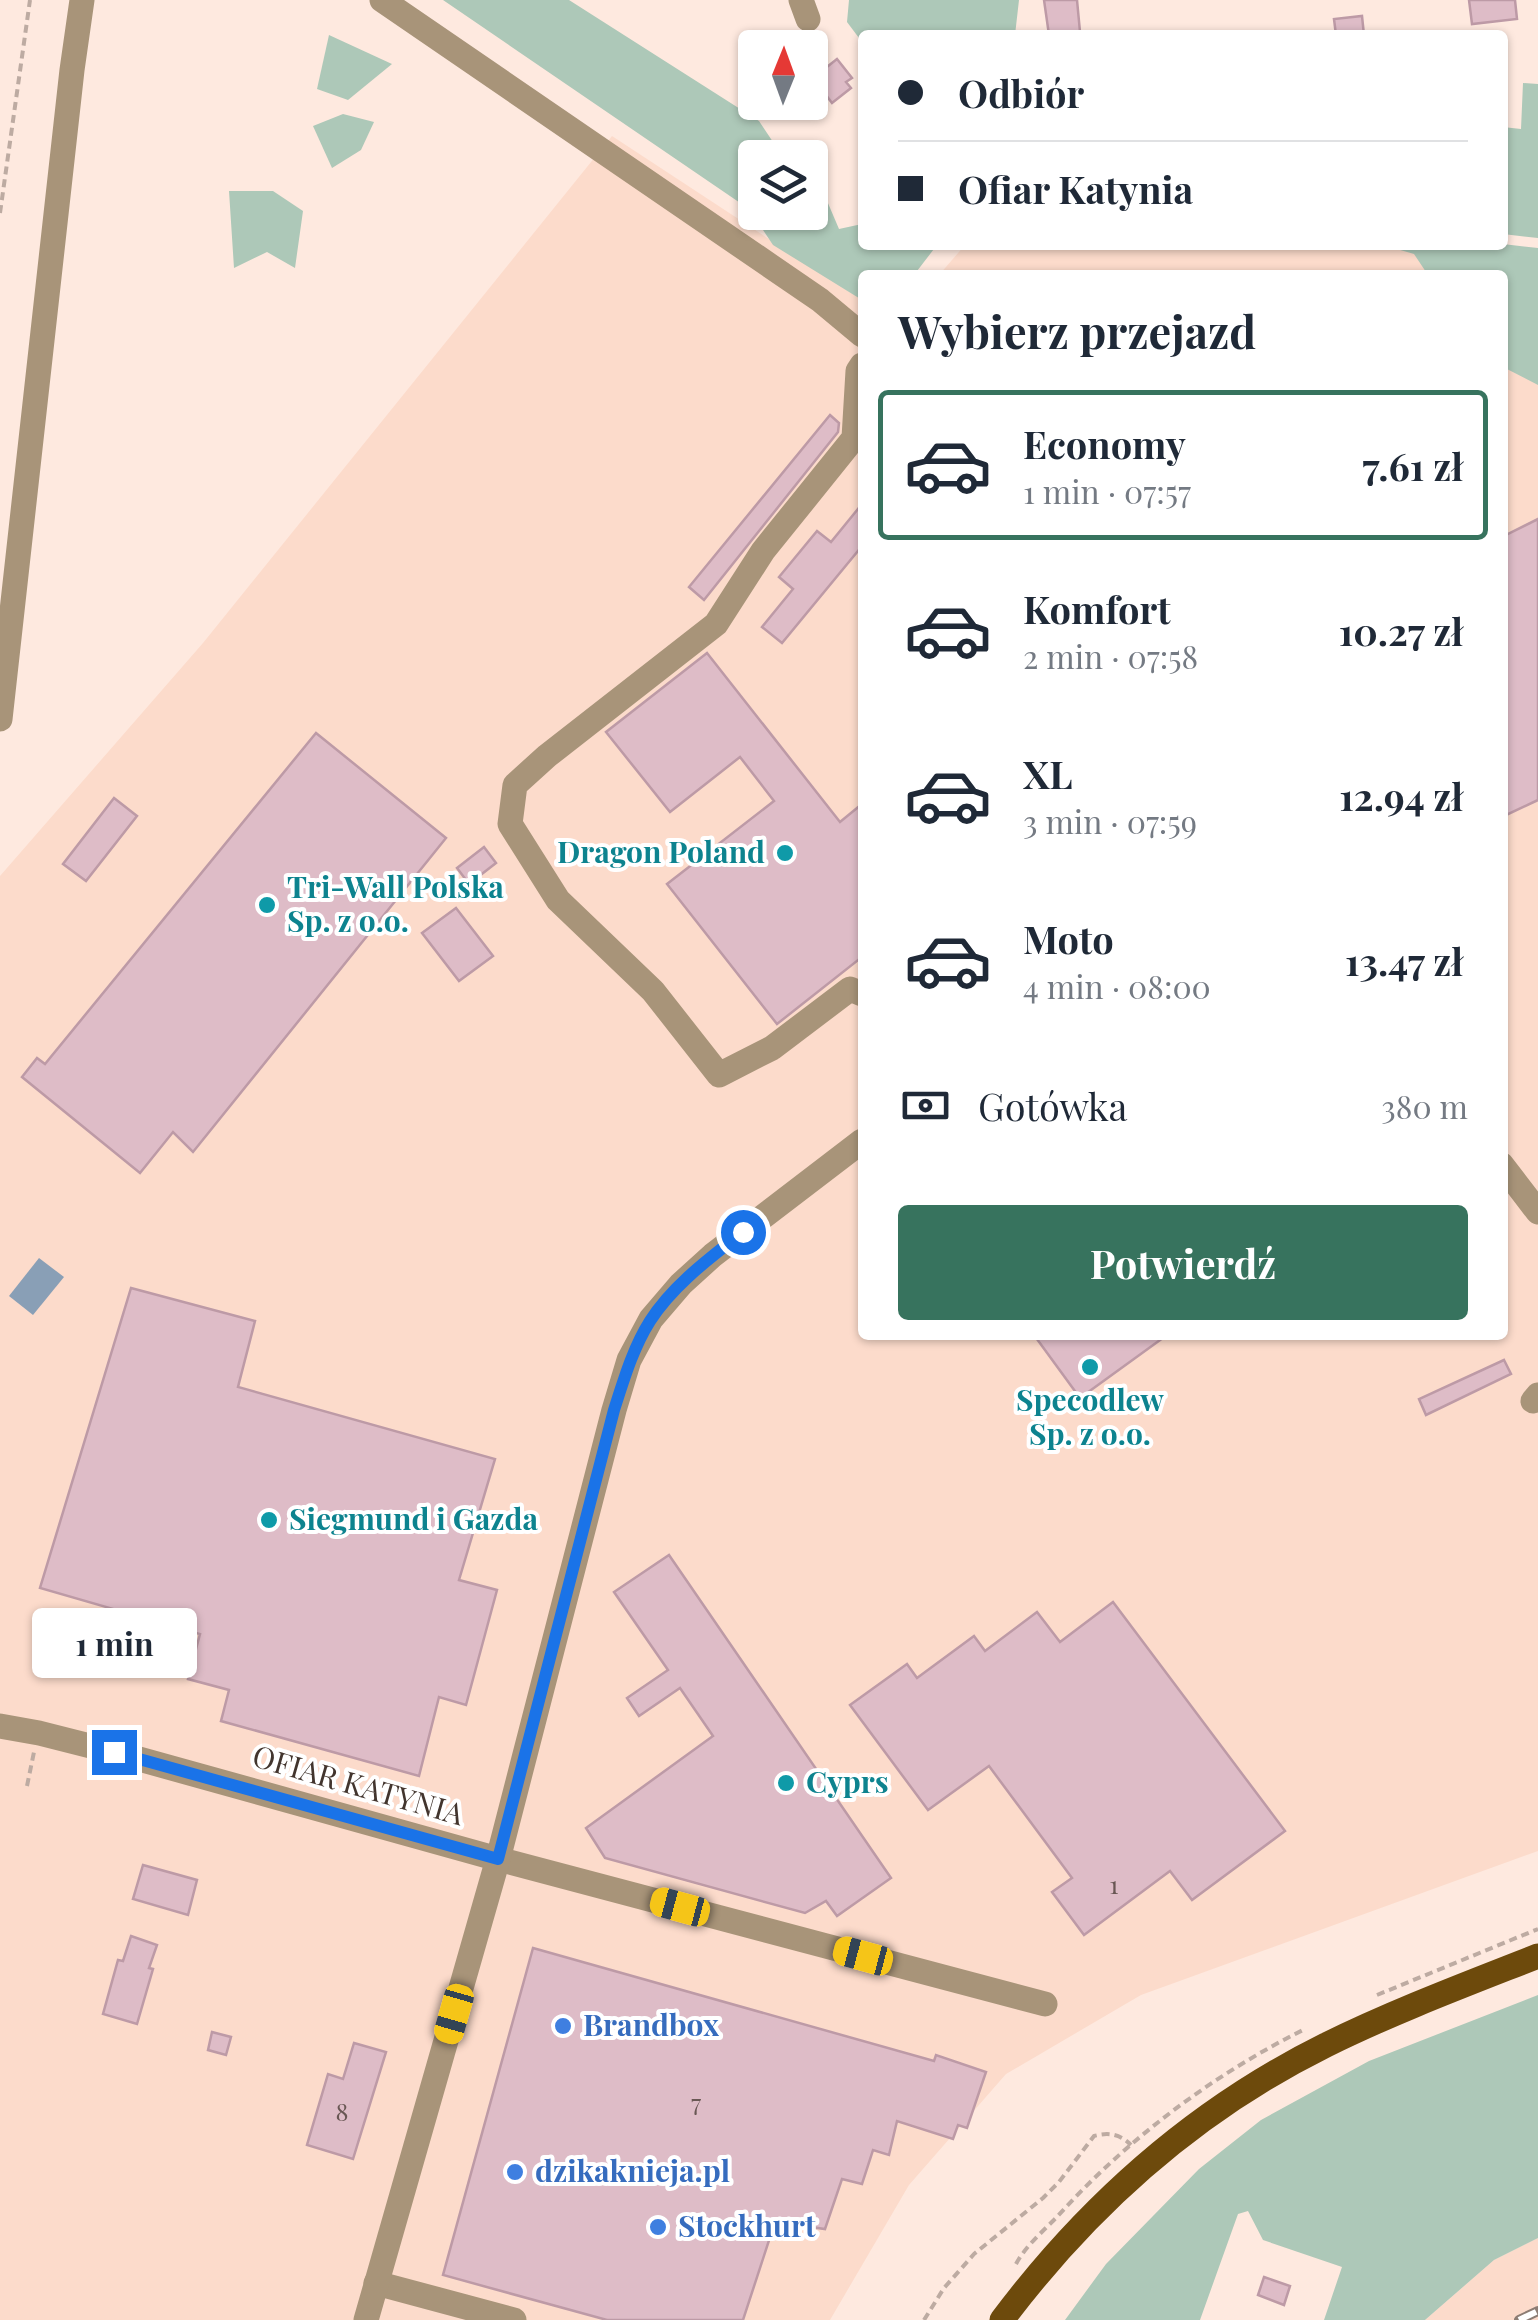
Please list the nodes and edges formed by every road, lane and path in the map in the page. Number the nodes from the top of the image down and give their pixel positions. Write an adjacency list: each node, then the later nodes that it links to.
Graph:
1 (30, 0): 4 (path)
2 (82, 0): 7 (street)
3 (382, 0): 5 (street)
4 (0, 213)
5 (858, 333)
6 (858, 371): 8 (street)
7 (0, 719)
8 (858, 990)
9 (858, 1144): 15 (street)
10 (1508, 1173): 11 (street)
11 (1538, 1212)
12 (0, 1726): 13 (street, OFIAR KATYNIA)
13 (38, 1733): 14 (path); 15 (street, OFIAR KATYNIA)
14 (26, 1786)
15 (498, 1859): 17 (street, OFIAR KATYNIA); 19 (street)
16 (1538, 1956): 23 (main road)
17 (1045, 2004)
18 (1131, 2145): 22 (path)
19 (376, 2283): 20 (street); 21 (street)
20 (366, 2320)
21 (514, 2320)
22 (924, 2320)
23 (1002, 2320)

